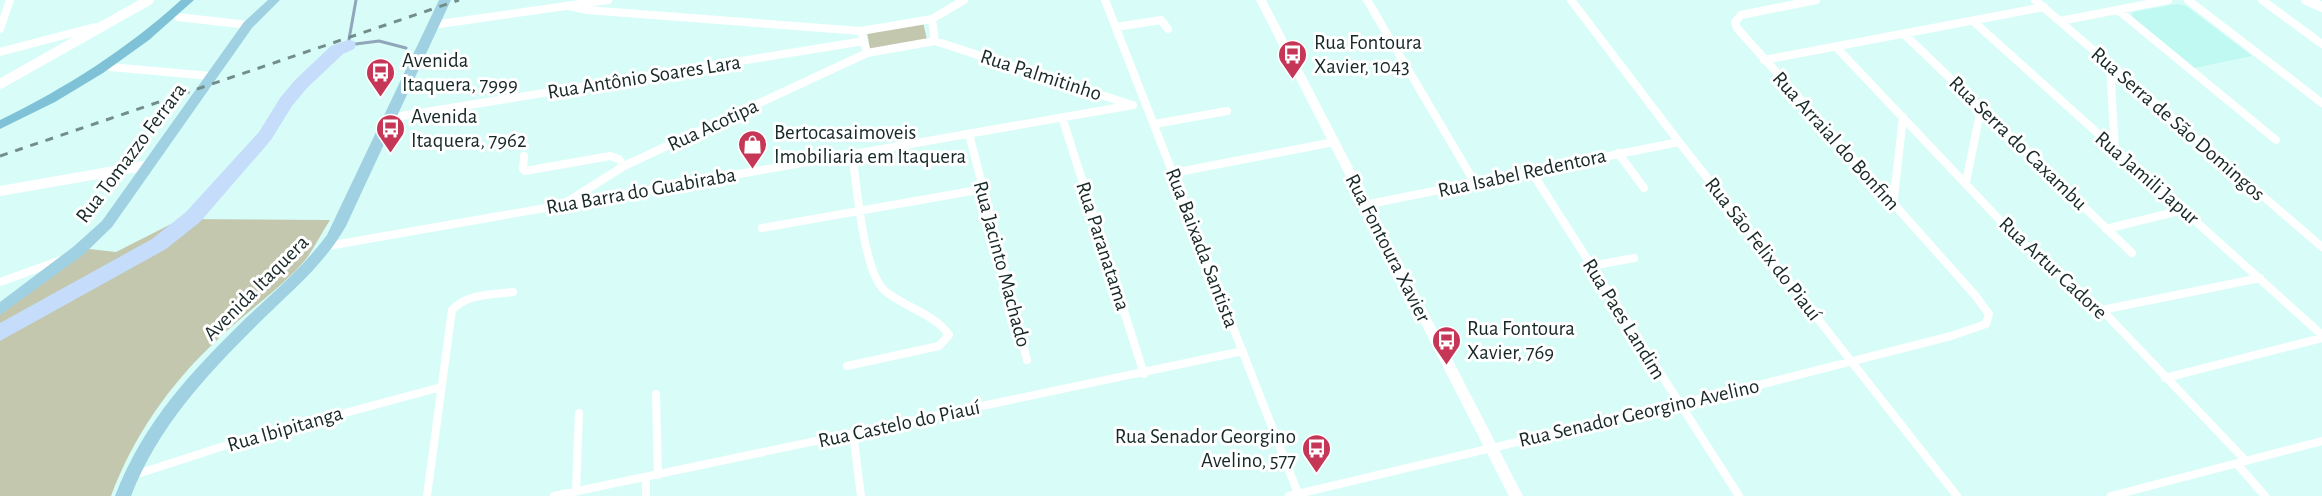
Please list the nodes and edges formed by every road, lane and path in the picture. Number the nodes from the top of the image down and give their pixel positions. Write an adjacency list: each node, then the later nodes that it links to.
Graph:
1 (10, 0): 33 (street)
2 (149, 0): 29 (street)
3 (176, 0): 55 (highway)
4 (188, 0): 58 (highway)
5 (274, 0): 30 (main road, Rua Tomazzo Ferrara)
6 (445, 0): 31 (main road, Avenida Itaquera)
7 (608, 0): 21 (street)
8 (964, 0): 26 (street)
9 (1106, 0): 32 (street, Rua Baixada Santista)
10 (1262, 0): 61 (main road, Rua Fontoura Xavier)
11 (1367, 0): 72 (street)
12 (1571, 0): 62 (street, Rua São Felix do Piauí)
13 (1816, 0): 43 (street, Rua Arraial do Bonfim)
14 (2035, 0): 22 (street, Rua Serra de São Domingos)
15 (2168, 0): 19 (street)
16 (2188, 0): 48 (street)
17 (2262, 0): 39 (street)
18 (2306, 0): 23 (street)
19 (2146, 2): 24 (street)
20 (559, 4): 21 (street); 31 (street)
21 (569, 6): 35 (street)
22 (2044, 7): 27 (street); 28 (street, Rua Serra de São Domingos)
23 (2322, 7)
24 (2118, 10): 28 (street); 60 (street)
25 (178, 17): 30 (street)
26 (932, 19): 35 (street); 38 (street)
27 (1973, 21): 36 (street); 63 (street, Rua Jamili Japur)
28 (2060, 21): 44 (street, Rua Serra de São Domingos)
29 (107, 24): 41 (street); 47 (street)
30 (248, 25): 46 (main road, Rua Tomazzo Ferrara)
31 (433, 25): 56 (main road, Avenida Itaquera)
32 (1116, 27): 34 (street); 49 (street, Rua Baixada Santista)
33 (0, 29)
34 (1168, 29)
35 (861, 31): 37 (street)
36 (1904, 34): 40 (street); 51 (street, Rua Serra do Caxambu)
37 (864, 41): 42 (street); 56 (street, Rua Antônio Soares Lara)
38 (935, 41): 42 (street, Rua Acotipa); 50 (street, Rua Palmitinho)
39 (2322, 44)
40 (1836, 47): 43 (street); 54 (street, Rua Artur Cadore)
41 (0, 52)
42 (867, 53): 68 (street, Rua Acotipa)
43 (1764, 60): 78 (street, Rua Arraial do Bonfim)
44 (2110, 65): 63 (street); 84 (street, Rua Serra de São Domingos)
45 (110, 67): 46 (street)
46 (211, 76): 67 (main road, Rua Tomazzo Ferrara)
47 (0, 84)
48 (2322, 103)
49 (1147, 104): 50 (street, Rua Palmitinho); 57 (street, Rua Baixada Santista)
50 (1132, 105): 53 (street, Rua Barra do Guabiraba)
51 (1981, 108): 71 (street); 82 (street, Rua Serra do Caxambu)
52 (1227, 111): 57 (street)
53 (1062, 117): 59 (street, Rua Barra do Guabiraba); 100 (street, Rua Paranatama)
54 (1903, 117): 71 (street, Rua Artur Cadore); 78 (street)
55 (0, 118)
56 (389, 118): 83 (main road, Avenida Itaquera)
57 (1155, 124): 70 (street, Rua Baixada Santista)
58 (0, 125)
59 (969, 134): 65 (street, Rua Barra do Guabiraba); 74 (street, Rua Jacinto Machado)
60 (2276, 140)
61 (1334, 142): 70 (street); 77 (main road, Rua Fontoura Xavier)
62 (1679, 142): 64 (street, Rua Isabel Redentora); 98 (street, Rua São Felix do Piauí)
63 (2115, 151): 80 (street, Rua Jamili Japur)
64 (1618, 153): 69 (street, Rua Isabel Redentora); 73 (street)
65 (852, 154): 76 (street, Rua Barra do Guabiraba); 79 (street)
66 (524, 156): 68 (street)
67 (149, 165): 75 (street); 86 (main road, Rua Tomazzo Ferrara)
68 (624, 166): 76 (street, Rua Acotipa)
69 (1531, 171): 72 (street, Rua Isabel Redentora); 88 (street, Rua Paes Landim)
70 (1173, 173): 96 (street, Rua Baixada Santista)
71 (1966, 182): 93 (street, Rua Artur Cadore)
72 (1475, 183): 77 (street, Rua Isabel Redentora)
73 (1644, 188)
74 (983, 189): 79 (street); 97 (street, Rua Jacinto Machado)
75 (0, 191)
76 (565, 204): 83 (street, Rua Barra do Guabiraba)
77 (1365, 205): 108 (main road, Rua Fontoura Xavier)
78 (1893, 205): 94 (street, Rua Arraial do Bonfim)
79 (862, 210): 81 (street); 99 (street)
80 (2183, 210): 82 (street); 89 (street, Rua Jamili Japur)
81 (762, 228)
82 (2106, 228): 85 (street, Rua Serra do Caxambu)
83 (328, 246): 111 (main road, Avenida Itaquera)
84 (2322, 247)
85 (2132, 253)
86 (70, 257): 90 (street); 92 (main road, Rua Tomazzo Ferrara)
87 (1634, 258): 88 (street)
88 (1591, 266): 104 (street, Rua Paes Landim)
89 (2260, 278): 93 (street); 95 (street, Rua Jamili Japur)
90 (0, 282)
91 (513, 292): 102 (street)
92 (0, 310)
93 (2102, 310): 101 (street, Rua Artur Cadore)
94 (1986, 324): 98 (street, Rua Senador Georgino Avelino)
95 (2322, 337): 101 (street)
96 (1243, 351): 100 (street, Rua Castelo do Piauí); 114 (street, Rua Baixada Santista)
97 (1027, 360)
98 (1852, 362): 104 (street, Rua Senador Georgino Avelino); 122 (street, Rua São Felix do Piauí)
99 (847, 366)
100 (1144, 374): 106 (street, Rua Castelo do Piauí)
101 (2165, 378): 109 (street, Rua Artur Cadore)
102 (441, 387): 111 (street, Rua Ibipitanga); 116 (street)
103 (656, 394): 110 (street)
104 (1678, 405): 108 (street, Rua Senador Georgino Avelino); 121 (street, Rua Paes Landim)
105 (579, 413): 113 (street)
106 (853, 433): 110 (street, Rua Castelo do Piauí); 119 (street)
107 (2322, 441): 109 (street)
108 (1491, 448): 114 (street, Rua Senador Georgino Avelino); 120 (main road, Rua Fontoura Xavier)
109 (2241, 463): 123 (street); 124 (street, Rua Artur Cadore)
110 (658, 475): 112 (street, Rua Castelo do Piauí)
111 (130, 476): 115 (main road, Avenida Itaquera)
112 (646, 477): 113 (street, Rua Castelo do Piauí); 118 (street)
113 (576, 491): 117 (street, Rua Castelo do Piauí)
114 (1296, 495)
115 (123, 496)
116 (427, 496)
117 (555, 496)
118 (646, 496)
119 (861, 496)
120 (1516, 496)
121 (1739, 496)
122 (1957, 496)
123 (2111, 496)
124 (2265, 496)

